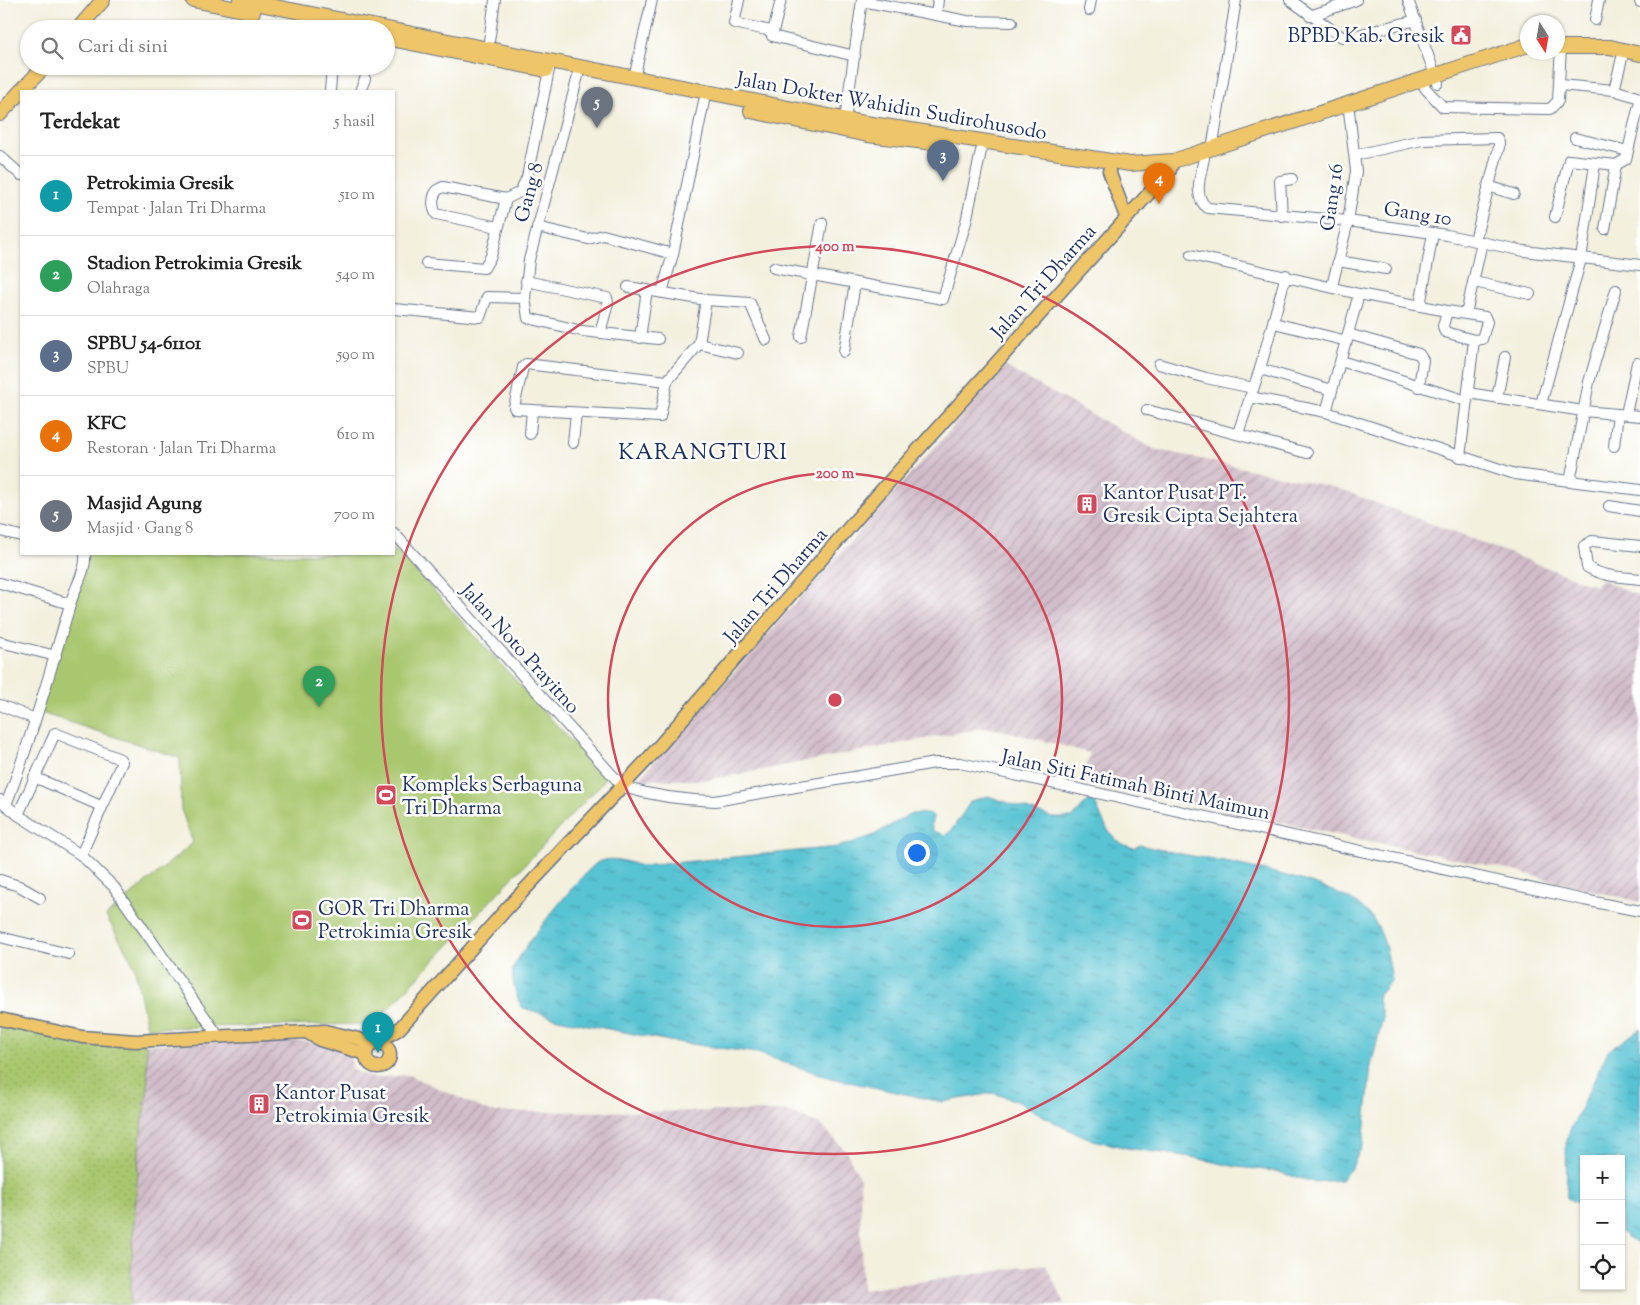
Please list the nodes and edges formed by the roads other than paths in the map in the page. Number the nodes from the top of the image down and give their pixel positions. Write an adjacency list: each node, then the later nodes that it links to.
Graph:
1 (103, 0): 18 (highway)
2 (193, 0): 19 (highway)
3 (240, 0): 20 (highway, Jalan Dokter Wahidin Sudirohusodo)
4 (495, 0): 29 (street)
5 (652, 0): 40 (street)
6 (739, 0): 24 (street)
7 (781, 0): 24 (street)
8 (862, 0): 15 (street); 34 (street)
9 (938, 0): 15 (street)
10 (1236, 0): 57 (street)
11 (1290, 0): 16 (street)
12 (1356, 0): 16 (street)
13 (1408, 0): 17 (street)
14 (1599, 0): 21 (street)
15 (936, 15): 22 (street)
16 (1310, 16): 17 (street)
17 (1413, 18): 42 (street)
18 (86, 20)
19 (295, 20)
20 (343, 20)
21 (1595, 20)
22 (1012, 22)
23 (395, 30): 29 (highway, Jalan Dokter Wahidin Sudirohusodo)
24 (771, 31): 34 (street)
25 (395, 40): 36 (highway, Jalan Dokter Wahidin Sudirohusodo)
26 (1565, 43): 28 (highway)
27 (1565, 44): 31 (highway)
28 (1640, 46)
29 (488, 48): 36 (highway, Jalan Dokter Wahidin Sudirohusodo)
30 (1520, 48): 42 (highway, Jalan Dokter Wahidin Sudirohusodo)
31 (1624, 50): 33 (highway); 47 (street)
32 (1520, 54): 42 (highway, Jalan Dokter Wahidin Sudirohusodo)
33 (1640, 54)
34 (855, 56): 53 (street)
35 (1559, 60): 43 (street)
36 (549, 66): 39 (highway, Jalan Dokter Wahidin Sudirohusodo); 40 (highway, Jalan Dokter Wahidin Sudirohusodo); 68 (street)
37 (36, 75): 44 (highway)
38 (331, 75): 45 (street)
39 (578, 76): 50 (highway, Jalan Dokter Wahidin Sudirohusodo); 75 (street, Gang 8)
40 (634, 78): 53 (highway, Jalan Dokter Wahidin Sudirohusodo)
41 (365, 79): 46 (street)
42 (1432, 81): 43 (street); 51 (highway, Jalan Dokter Wahidin Sudirohusodo); 57 (highway, Jalan Dokter Wahidin Sudirohusodo)
43 (1560, 85): 47 (street)
44 (22, 90)
45 (330, 90)
46 (360, 90)
47 (1614, 90): 49 (street)
48 (20, 92): 52 (highway)
49 (1640, 100): 56 (street)
50 (704, 101): 55 (highway, Jalan Dokter Wahidin Sudirohusodo); 79 (street)
51 (1349, 111): 57 (highway, Jalan Dokter Wahidin Sudirohusodo); 58 (street, Gang 16)
52 (0, 114)
53 (845, 120): 63 (highway, Jalan Dokter Wahidin Sudirohusodo)
54 (1575, 138): 56 (street)
55 (981, 151): 63 (highway, Jalan Dokter Wahidin Sudirohusodo); 91 (street)
56 (1628, 151): 61 (street)
57 (1208, 154): 62 (highway, Jalan Dokter Wahidin Sudirohusodo); 69 (street, Gang 10)
58 (1355, 155): 66 (street); 72 (street, Gang 16)
59 (0, 156): 64 (street)
60 (1595, 164): 61 (street); 71 (street); 81 (street)
61 (1616, 164): 76 (street)
62 (1171, 165): 63 (highway, Jalan Dokter Wahidin Sudirohusodo); 70 (main road, Jalan Tri Dharma)
63 (1108, 166): 70 (main road)
64 (20, 175)
65 (1292, 179): 69 (street)
66 (1488, 186): 67 (street); 78 (street)
67 (1514, 194)
68 (506, 199): 74 (street); 74 (street)
69 (1282, 216): 72 (street, Gang 10)
70 (1126, 217): 158 (main road, Jalan Tri Dharma)
71 (1555, 217)
72 (1348, 221): 77 (street, Gang 10); 82 (street, Gang 16)
73 (822, 223): 87 (street)
74 (498, 226): 83 (street)
75 (537, 227): 79 (street); 89 (street, Gang 8)
76 (1606, 229)
77 (1433, 233): 78 (street, Gang 10); 101 (street)
78 (1478, 241): 81 (street, Gang 10); 90 (street)
79 (673, 254): 96 (street)
80 (1191, 255): 88 (street)
81 (1581, 259): 84 (street, Gang 10); 127 (street)
82 (1338, 261): 86 (street); 92 (street, Gang 16)
83 (426, 262)
84 (1640, 265)
85 (774, 268): 87 (street)
86 (1386, 268)
87 (813, 275): 91 (street); 107 (street)
88 (1286, 275): 92 (street); 105 (street)
89 (526, 281): 99 (street, Gang 8); 106 (street)
90 (1474, 282): 98 (street); 104 (street)
91 (855, 284): 114 (street)
92 (1332, 286): 97 (street)
93 (628, 288): 94 (street)
94 (648, 290): 96 (street); 108 (street)
95 (1616, 290): 130 (street)
96 (662, 292): 100 (street)
97 (1359, 294): 101 (street); 109 (street)
98 (1530, 294)
99 (525, 298): 102 (street); 106 (street, Gang 8)
100 (706, 300): 111 (street); 113 (street)
101 (1420, 306): 103 (street)
102 (395, 309)
103 (1447, 311): 104 (street); 112 (street)
104 (1466, 314): 112 (street)
105 (1274, 323): 109 (street); 120 (street)
106 (600, 333): 108 (street)
107 (802, 337)
108 (640, 338): 110 (street)
109 (1348, 338): 117 (street); 122 (street)
110 (658, 339)
111 (766, 340)
112 (1474, 340): 125 (street)
113 (699, 344): 115 (street); 121 (street)
114 (844, 352)
115 (738, 353)
116 (1505, 357): 126 (street)
117 (1341, 361): 122 (street); 123 (street)
118 (1637, 363): 133 (street)
119 (1159, 364): 124 (street)
120 (1260, 369): 123 (street); 124 (street)
121 (668, 381): 128 (street); 132 (street)
122 (1419, 387): 125 (street)
123 (1332, 390): 131 (street)
124 (1252, 392): 131 (street); 135 (street)
125 (1468, 397): 126 (street); 140 (street)
126 (1498, 398): 127 (street)
127 (1542, 404): 130 (street)
128 (532, 410): 132 (street); 136 (street)
129 (1147, 410): 135 (street)
130 (1583, 411): 133 (street); 141 (street)
131 (1326, 412): 140 (street)
132 (576, 413): 137 (street)
133 (1622, 414): 134 (street); 138 (street)
134 (1640, 416)
135 (1238, 433): 139 (street)
136 (530, 434)
137 (573, 443)
138 (1614, 446)
139 (1307, 453)
140 (1460, 457): 141 (street)
141 (1570, 482): 142 (street)
142 (1640, 490)
143 (1609, 506): 144 (street)
144 (1640, 511)
145 (0, 531): 147 (street)
146 (395, 534): 158 (street, Jalan Noto Prayitno)
147 (20, 536)
148 (1640, 546): 150 (street)
149 (85, 555): 152 (street)
150 (1640, 579)
151 (0, 583): 152 (street)
152 (70, 604): 154 (street)
153 (0, 642): 154 (street)
154 (56, 656): 156 (street)
155 (0, 705): 156 (street)
156 (35, 719): 159 (street)
157 (34, 777): 160 (street); 160 (street); 161 (street)
158 (623, 787): 165 (street, Jalan Siti Fatimah Binti Maimun); 169 (main road, Jalan Tri Dharma)
159 (3, 802): 161 (street)
160 (101, 806): 162 (street)
161 (18, 815): 162 (street)
162 (81, 855): 170 (street)
163 (0, 880): 164 (street)
164 (40, 898)
165 (1640, 911)
166 (0, 937): 167 (street)
167 (69, 954)
168 (0, 1019): 170 (main road)
169 (399, 1029): 171 (main road, Jalan Tri Dharma); 172 (main road, Jalan Tri Dharma)
170 (219, 1037): 171 (main road)
171 (370, 1047): 172 (main road); 172 (main road)
172 (390, 1054)

